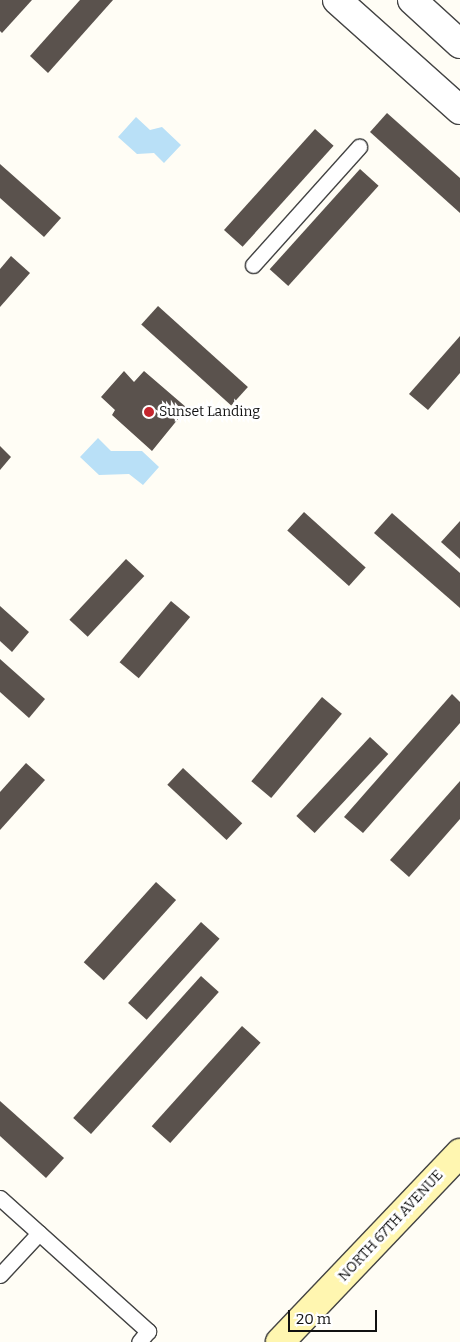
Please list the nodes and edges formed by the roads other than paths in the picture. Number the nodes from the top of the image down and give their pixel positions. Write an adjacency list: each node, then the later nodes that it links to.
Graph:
1 (337, 0): 4 (street)
2 (412, 0): 3 (street)
3 (460, 44)
4 (460, 110)
5 (359, 147): 6 (lane)
6 (253, 265)
7 (460, 1153): 12 (main road, NORTH 67TH AVENUE)
8 (0, 1198): 9 (lane)
9 (39, 1233): 10 (lane); 11 (lane)
10 (0, 1275)
11 (138, 1342)
12 (280, 1342)

